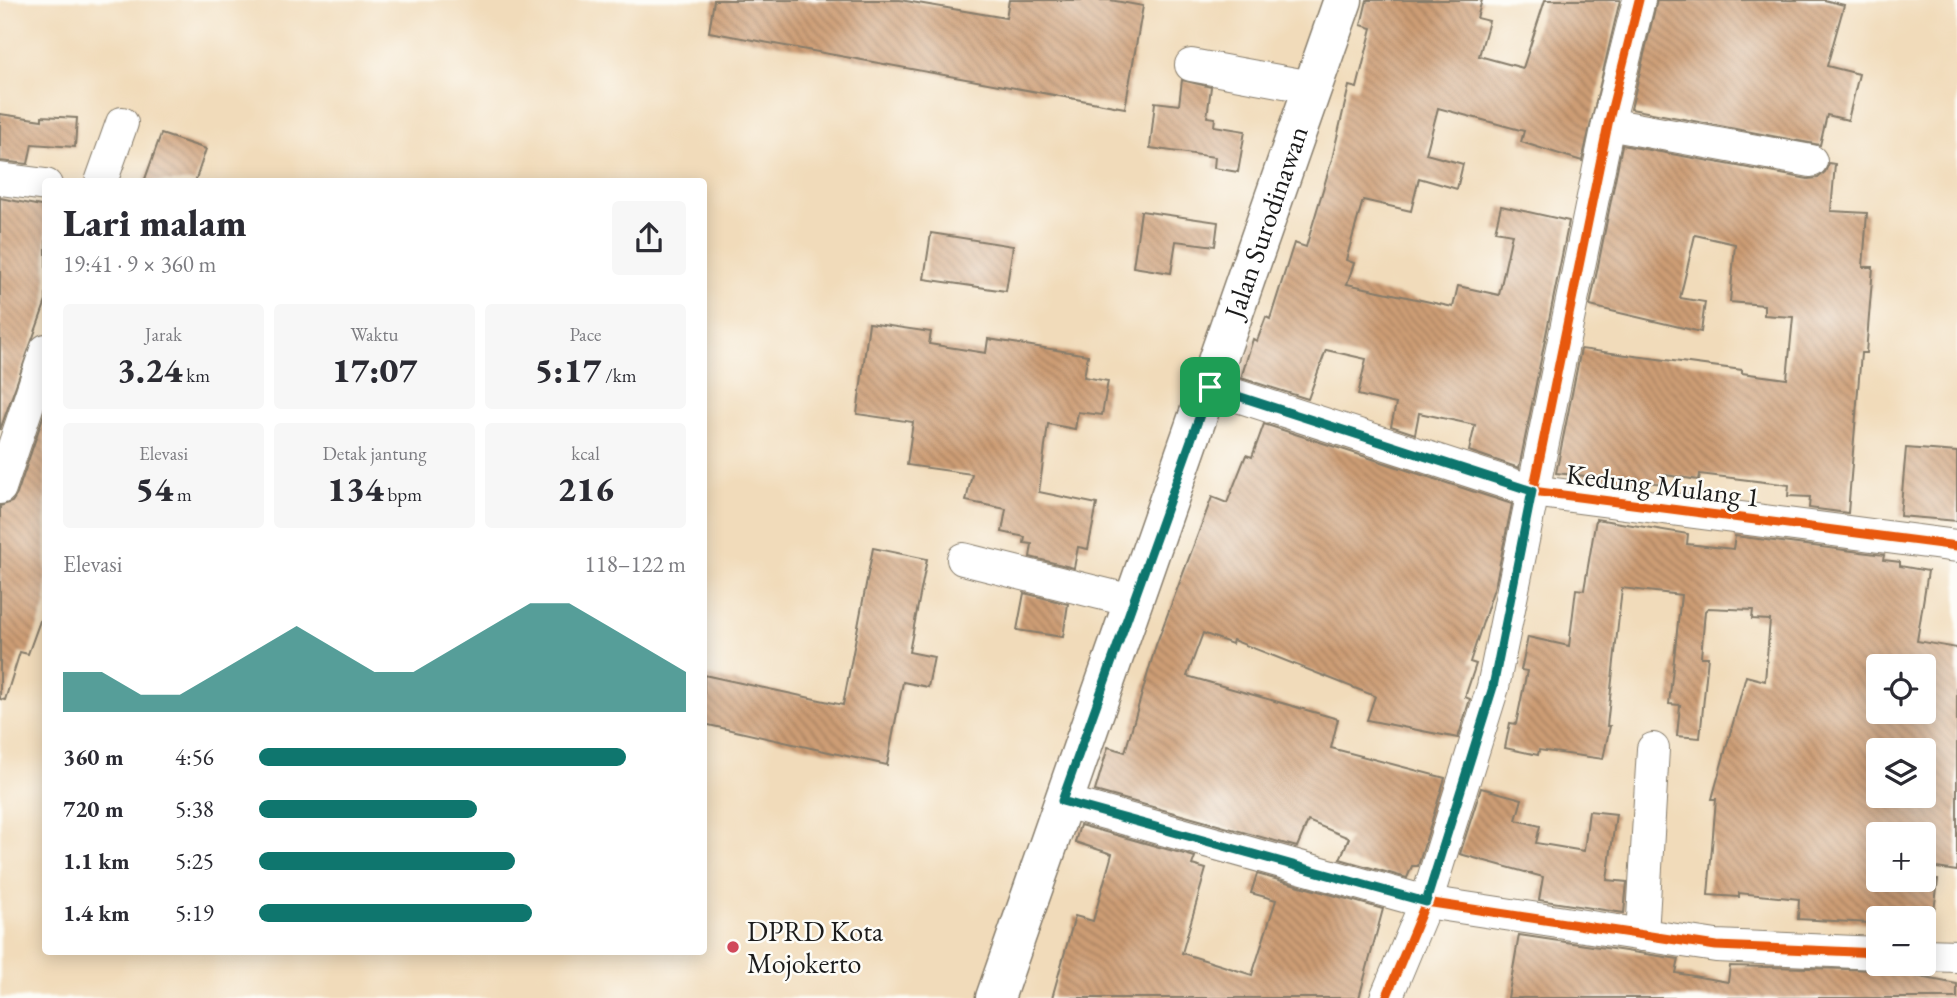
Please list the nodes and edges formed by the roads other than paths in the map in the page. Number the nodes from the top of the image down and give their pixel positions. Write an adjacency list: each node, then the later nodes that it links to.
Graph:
1 (1343, 0): 4 (main road, Jalan Surodinawan)
2 (1639, 0): 6 (street)
3 (1191, 65): 4 (street)
4 (1312, 87): 12 (main road, Jalan Surodinawan)
5 (122, 123): 8 (street)
6 (1608, 124): 7 (street); 14 (street)
7 (1811, 160)
8 (102, 178)
9 (0, 179): 10 (street)
10 (42, 184)
11 (42, 362): 13 (street)
12 (1210, 387): 14 (street, Kedung Mulang 1); 17 (main road, Jalan Surodinawan)
13 (0, 488)
14 (1532, 491): 15 (street, Kedung Mulang 1); 20 (street)
15 (1957, 546)
16 (963, 559): 17 (street)
17 (1136, 602): 19 (main road, Jalan Surodinawan)
18 (1653, 749): 21 (street)
19 (1062, 801): 20 (street); 25 (main road, Jalan Surodinawan)
20 (1426, 902): 21 (street); 26 (street)
21 (1642, 935): 22 (street)
22 (1866, 952)
23 (1936, 955): 24 (street)
24 (1957, 956)
25 (995, 998)
26 (1386, 998)

